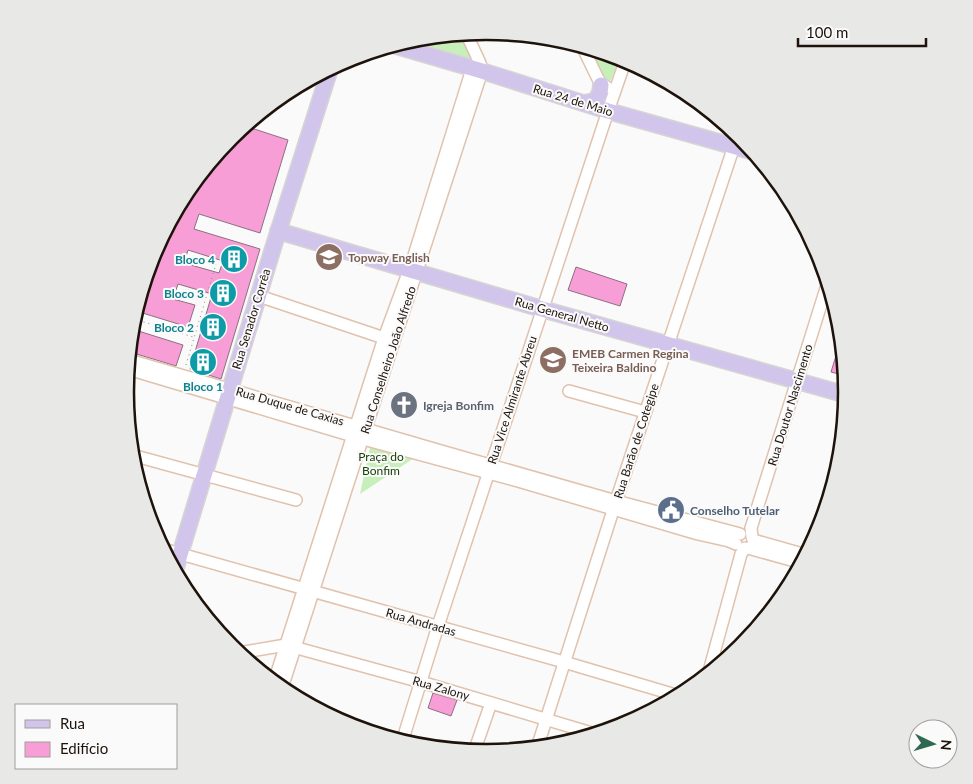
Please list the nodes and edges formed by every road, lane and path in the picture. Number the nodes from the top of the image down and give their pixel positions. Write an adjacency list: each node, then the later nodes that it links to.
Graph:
1 (468, 41): 5 (street)
2 (407, 49): 5 (main road, Rua 24 de Maio)
3 (586, 55): 8 (street)
4 (623, 68): 6 (street, Rua Vice Almirante Abreu)
5 (477, 70): 9 (main road, Rua 24 de Maio); 15 (street, Rua Conselheiro João Alfredo)
6 (620, 77): 8 (street); 10 (street, Rua Vice Almirante Abreu)
7 (327, 78): 13 (main road, Rua Senador Corrêa)
8 (601, 85): 9 (main road)
9 (584, 103): 10 (main road, Rua 24 de Maio)
10 (608, 111): 11 (main road, Rua 24 de Maio); 18 (street, Rua Vice Almirante Abreu)
11 (731, 139)
12 (735, 143): 22 (street, Rua Barão de Cotegipe)
13 (278, 231): 15 (main road, Rua General Netto); 17 (main road, Rua Senador Corrêa)
14 (216, 264): 20 (path)
15 (413, 270): 18 (main road, Rua General Netto); 21 (street, Rua Conselheiro João Alfredo)
16 (825, 293): 26 (street, Rua Doutor Nascimento)
17 (259, 296): 21 (street); 29 (main road, Rua Senador Corrêa)
18 (542, 309): 22 (main road, Rua General Netto); 33 (street, Rua Vice Almirante Abreu)
19 (141, 321): 20 (path)
20 (194, 337): 25 (path)
21 (389, 339): 31 (street, Rua Conselheiro João Alfredo)
22 (669, 344): 26 (main road, Rua General Netto); 30 (street, Rua Barão de Cotegipe)
23 (136, 362): 25 (street, Rua Duque de Caxias)
24 (135, 371): 29 (street, Rua Duque de Caxias)
25 (182, 376): 29 (street, Rua Duque de Caxias)
26 (798, 381): 28 (main road, Rua General Netto); 37 (street, Rua Doutor Nascimento)
27 (570, 391): 30 (street)
28 (838, 392)
29 (228, 394): 31 (street, Rua Duque de Caxias); 34 (main road, Rua Senador Corrêa)
30 (645, 412): 36 (street, Rua Barão de Cotegipe)
31 (359, 432): 33 (street, Rua Duque de Caxias); 44 (street, Rua Conselheiro João Alfredo)
32 (141, 457): 34 (street)
33 (490, 470): 36 (street, Rua Duque de Caxias); 45 (street, Rua Vice Almirante Abreu)
34 (204, 475): 35 (street); 39 (main road, Rua Senador Corrêa)
35 (296, 500)
36 (615, 505): 37 (street, Rua Duque de Caxias); 48 (street, Rua Barão de Cotegipe)
37 (745, 541): 40 (street, Rua Duque de Caxias); 49 (street, Rua Doutor Nascimento)
38 (173, 551): 39 (street, Rua Andradas)
39 (181, 554): 43 (main road, Rua Senador Corrêa); 44 (street, Rua Andradas)
40 (784, 554): 41 (street, Rua Duque de Caxias); 42 (street, Rua Duque de Caxias)
41 (798, 555)
42 (796, 560)
43 (178, 561)
44 (308, 590): 45 (street, Rua Andradas); 46 (street, Rua Conselheiro João Alfredo)
45 (438, 626): 48 (street, Rua Andradas); 52 (street, Rua Vice Almirante Abreu)
46 (290, 646): 47 (street); 50 (street, Rua Conselheiro João Alfredo); 51 (street, Rua Conselheiro João Alfredo); 52 (street, Rua Zalony)
47 (248, 651)
48 (564, 662): 53 (street, Rua Andradas); 55 (street, Rua Barão de Cotegipe)
49 (711, 663)
50 (277, 675)
51 (284, 680)
52 (421, 682): 54 (street, Rua Zalony); 57 (street, Rua Vice Almirante Abreu)
53 (669, 693)
54 (491, 703): 55 (street, Rua Zalony); 59 (street)
55 (546, 719): 56 (street, Rua Zalony); 58 (street, Rua Barão de Cotegipe)
56 (583, 730)
57 (405, 734)
58 (540, 740)
59 (477, 744)

